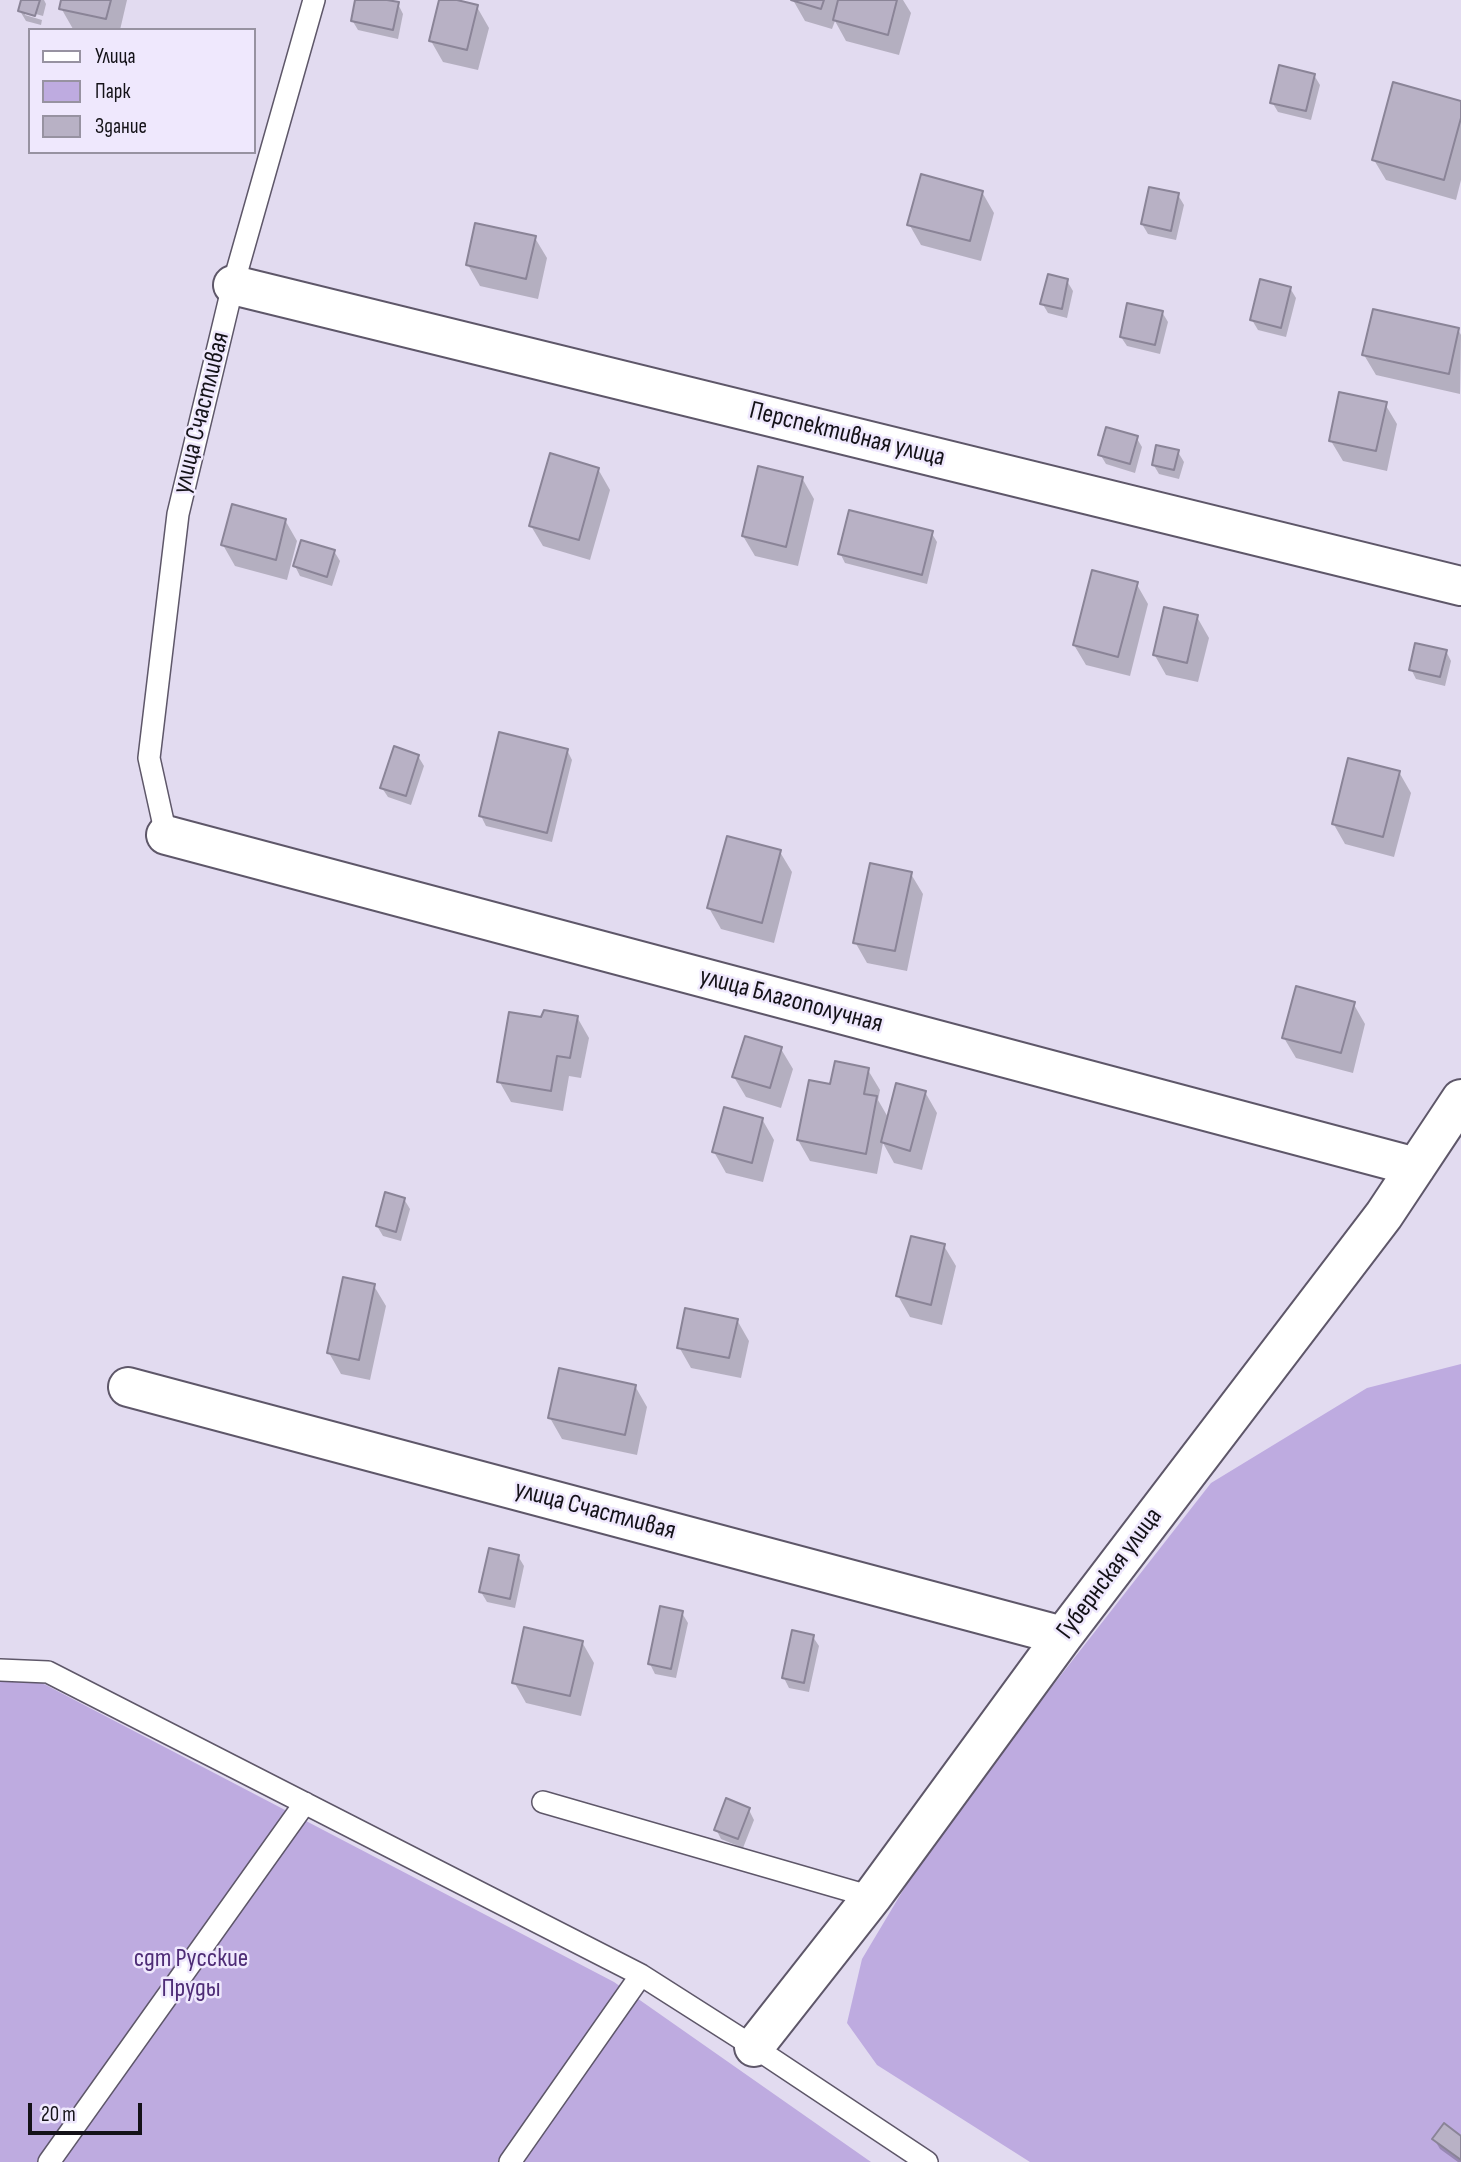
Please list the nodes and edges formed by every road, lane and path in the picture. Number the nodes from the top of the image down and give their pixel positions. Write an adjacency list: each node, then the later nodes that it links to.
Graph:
1 (314, 0): 2 (lane, улица Счастливая)
2 (233, 285): 3 (street, Перспективная улица); 4 (lane, улица Счастливая)
3 (1461, 586)
4 (166, 835): 6 (street, улица Благополучная)
5 (1461, 1099): 6 (street, Губернская улица)
6 (1416, 1167): 8 (street, Губернская улица)
7 (128, 1387): 8 (street, улица Счастливая)
8 (1063, 1636): 12 (street, Губернская улица)
9 (0, 1670): 11 (lane)
10 (543, 1802): 12 (lane)
11 (305, 1803): 13 (lane); 15 (lane)
12 (872, 1897): 14 (street, Губернская улица)
13 (641, 1975): 14 (lane); 16 (lane)
14 (754, 2047): 17 (lane)
15 (49, 2162)
16 (510, 2162)
17 (927, 2162)

